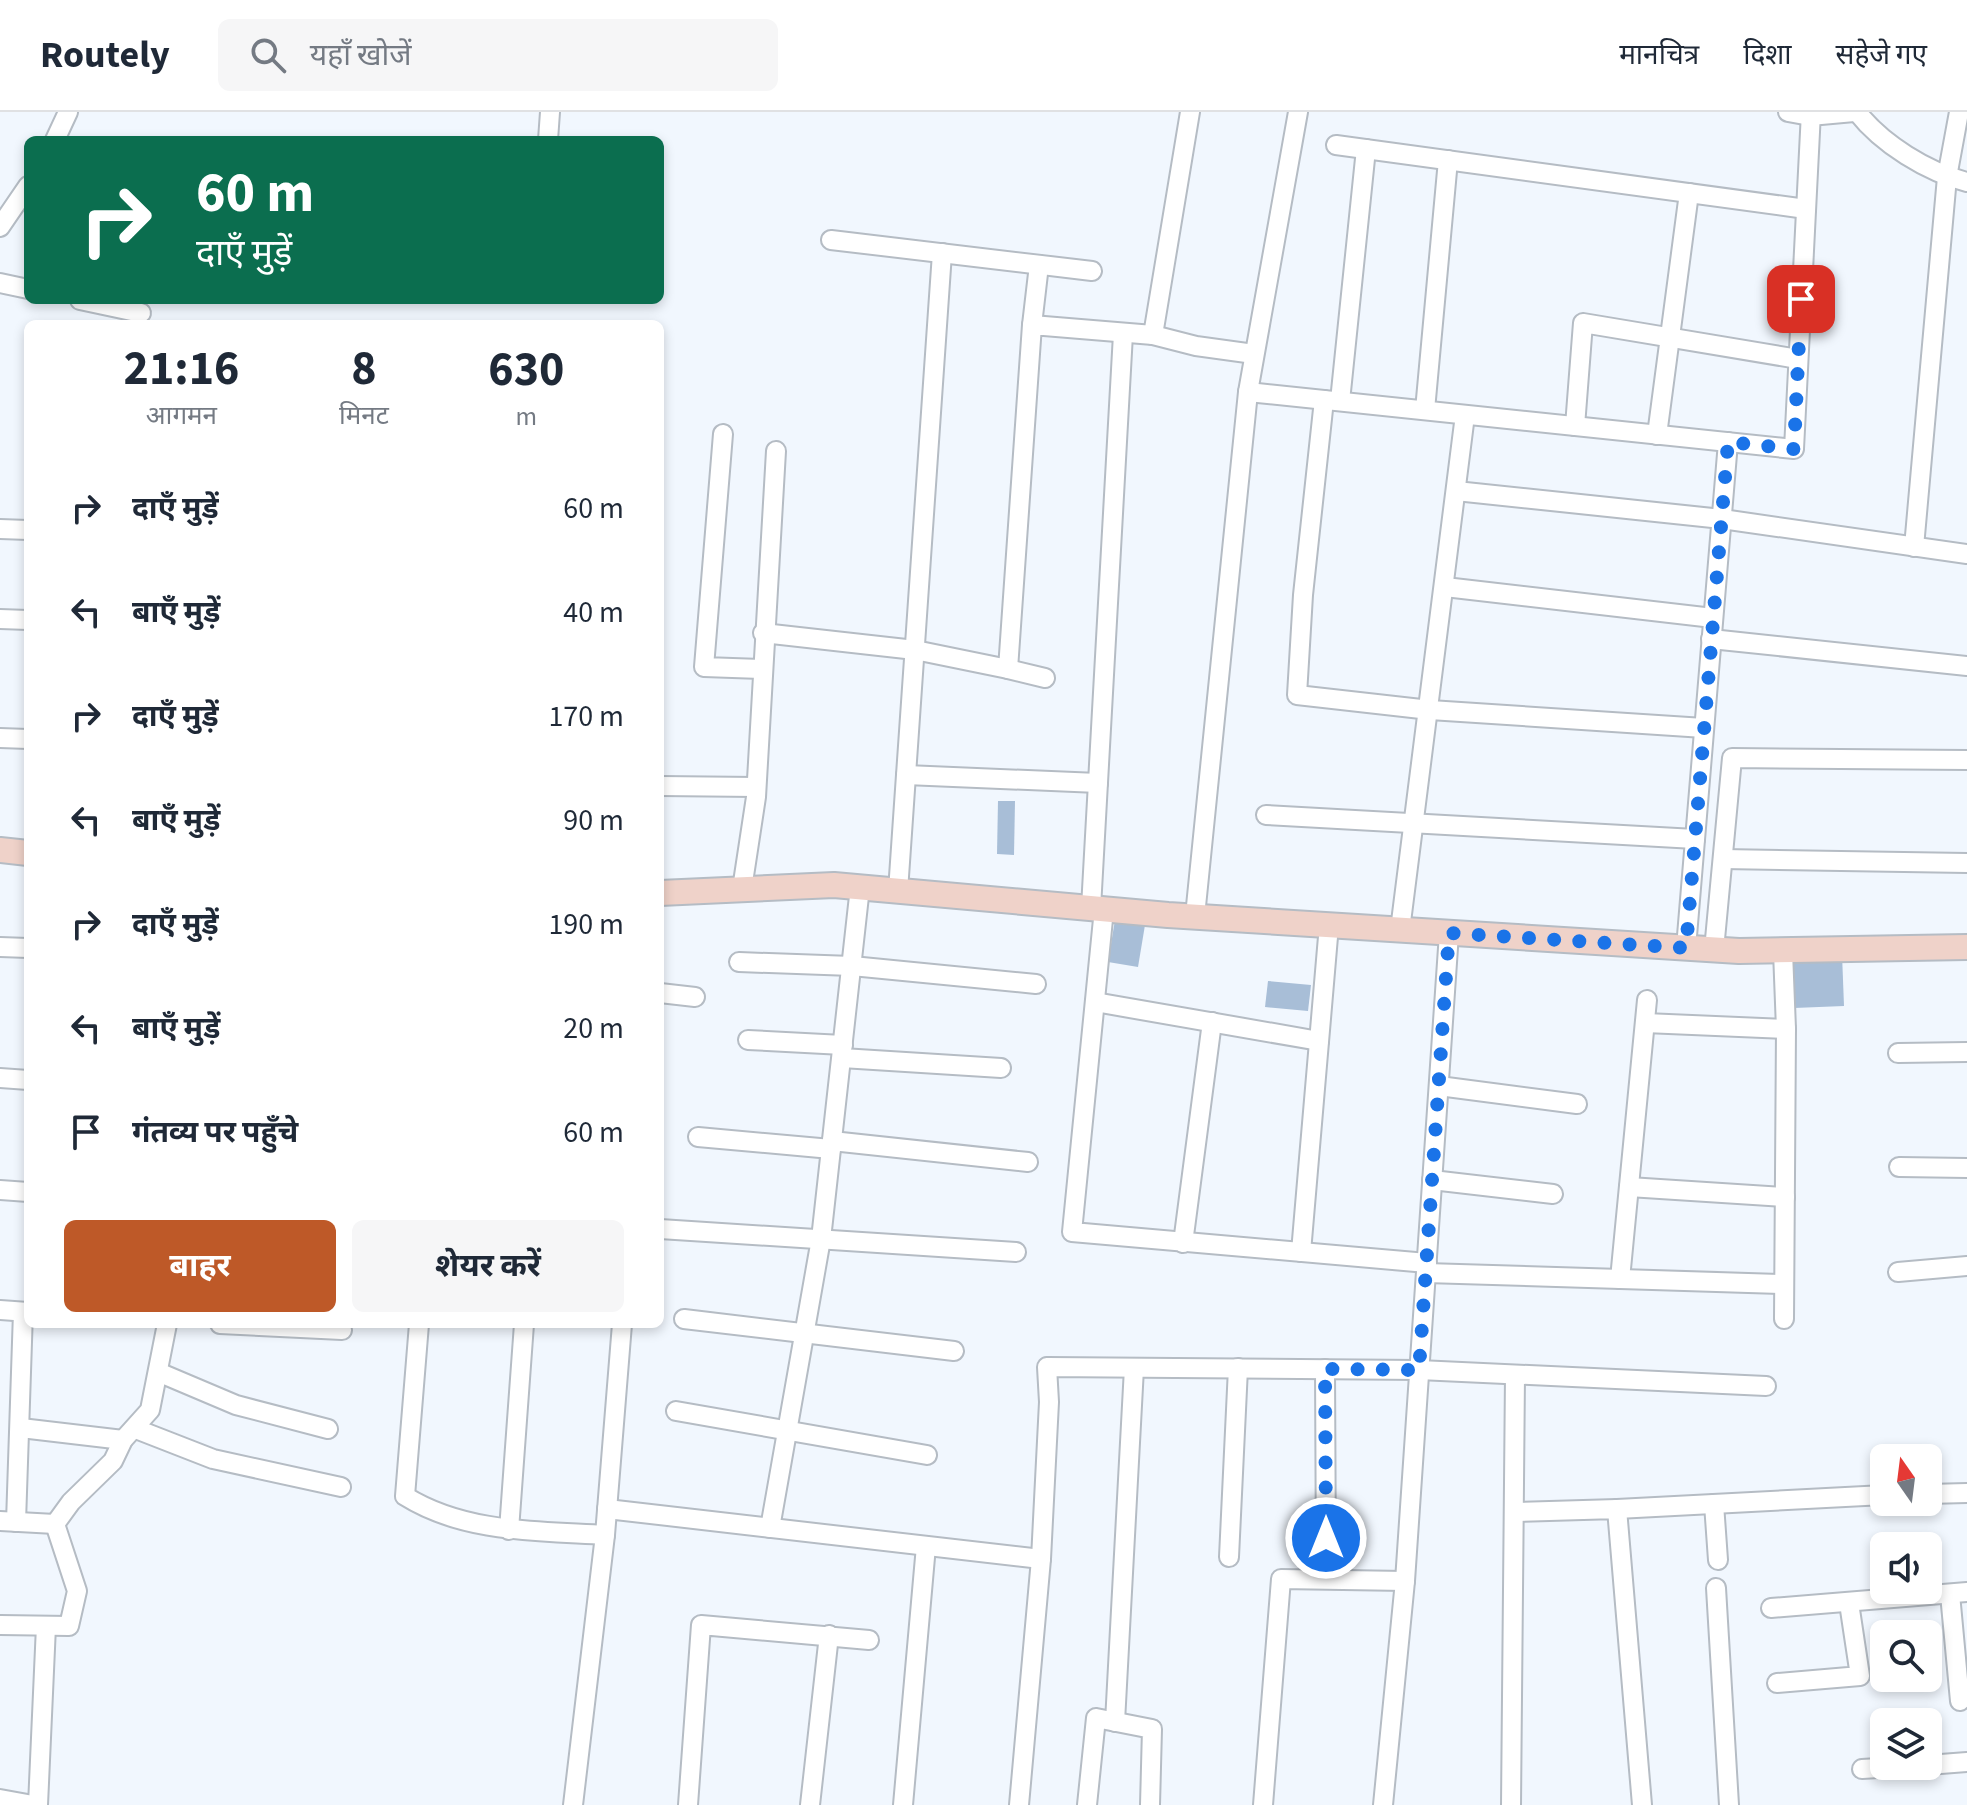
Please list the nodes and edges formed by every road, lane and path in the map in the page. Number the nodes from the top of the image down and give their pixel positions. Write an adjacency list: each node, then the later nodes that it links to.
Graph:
1 (68, 112): 9 (street)
2 (550, 112): 10 (street)
3 (1190, 112): 30 (street)
4 (1298, 112): 32 (street)
5 (1788, 112): 8 (street)
6 (1856, 112): 8 (street); 14 (street)
7 (1959, 112): 14 (street)
8 (1810, 114): 18 (street)
9 (57, 136)
10 (548, 136)
11 (1336, 145): 12 (street)
12 (1366, 149): 13 (street); 35 (street)
13 (1448, 160): 17 (street); 36 (street)
14 (1947, 177): 15 (street); 47 (street)
15 (1967, 182)
16 (24, 191): 19 (street)
17 (1689, 193): 18 (street); 31 (street)
18 (1806, 209): 33 (street)
19 (1, 222)
20 (831, 240): 21 (street)
21 (942, 253): 22 (street); 55 (street)
22 (1039, 265): 23 (street); 28 (street)
23 (1092, 271)
24 (0, 283): 25 (street)
25 (24, 288)
26 (107, 304): 27 (street)
27 (141, 313)
28 (1032, 325): 29 (street); 58 (street)
29 (1123, 334): 30 (street); 66 (street)
30 (1153, 335): 32 (street)
31 (1667, 337): 33 (street); 38 (street); 40 (street)
32 (1254, 354): 34 (street)
33 (1798, 359): 41 (street)
34 (1248, 392): 35 (street); 81 (street)
35 (1332, 401): 36 (street); 60 (street)
36 (1425, 410): 37 (street)
37 (1465, 415): 38 (street); 43 (street)
38 (1575, 426): 40 (street)
39 (723, 434): 57 (street)
40 (1657, 435): 41 (street)
41 (1728, 442): 44 (street)
42 (776, 451): 53 (street)
43 (1456, 491): 44 (street); 49 (street)
44 (1722, 519): 47 (street); 50 (street)
45 (0, 529): 46 (street)
46 (24, 530)
47 (1914, 547): 48 (street)
48 (1967, 554)
49 (1445, 587): 50 (street); 60 (street)
50 (1713, 618): 54 (street)
51 (0, 619): 52 (street)
52 (24, 620)
53 (763, 633): 55 (street); 57 (street)
54 (1711, 639): 56 (street); 61 (street)
55 (915, 650): 58 (street); 65 (street)
56 (1967, 666)
57 (761, 669): 68 (street)
58 (1008, 669): 59 (street)
59 (1045, 678)
60 (1430, 710): 61 (street); 70 (street)
61 (1704, 728): 71 (street)
62 (0, 738): 63 (street)
63 (24, 739)
64 (1967, 760): 74 (street)
65 (906, 775): 66 (street); 78 (street)
66 (1098, 783): 80 (street)
67 (664, 786): 68 (street)
68 (756, 787): 77 (street)
69 (1266, 815): 70 (street)
70 (1413, 823): 71 (street); 83 (street)
71 (1695, 839): 88 (street)
72 (0, 850): 73 (street)
73 (24, 853)
74 (1723, 859): 75 (street); 89 (street)
75 (1967, 863)
76 (860, 887): 77 (street); 78 (street); 92 (street)
77 (742, 889): 79 (street)
78 (898, 891): 80 (street)
79 (664, 893)
80 (1098, 908): 81 (street); 97 (street)
81 (1195, 916): 82 (street)
82 (1329, 925): 83 (street); 102 (street)
83 (1400, 930): 84 (street)
84 (1449, 933): 88 (street); 109 (street)
85 (0, 947): 87 (street)
86 (1967, 947): 90 (street)
87 (24, 948)
88 (1686, 948): 89 (street)
89 (1714, 950): 90 (street)
90 (1783, 951): 100 (street)
91 (739, 962): 92 (street)
92 (852, 966): 93 (street); 103 (street)
93 (1036, 984)
94 (664, 993): 95 (street)
95 (695, 997)
96 (1647, 1000): 99 (street)
97 (1095, 1002): 98 (street); 124 (street)
98 (1212, 1022): 102 (street); 124 (street)
99 (1645, 1023): 100 (street); 117 (street)
100 (1786, 1029): 121 (street)
101 (748, 1040): 103 (street)
102 (1319, 1041): 126 (street)
103 (842, 1051): 106 (street); 112 (street)
104 (1967, 1052): 105 (street)
105 (1898, 1053)
106 (1001, 1068)
107 (0, 1078): 108 (street)
108 (24, 1080)
109 (1439, 1086): 110 (street); 116 (street)
110 (1577, 1104)
111 (698, 1137): 112 (street)
112 (831, 1145): 113 (street); 123 (street)
113 (1028, 1162)
114 (1899, 1167): 115 (street)
115 (1967, 1168)
116 (1432, 1180): 120 (street); 128 (street)
117 (1629, 1187): 121 (street); 130 (street)
118 (0, 1190): 119 (street)
119 (24, 1192)
120 (1553, 1194)
121 (1785, 1197): 131 (street)
122 (664, 1229): 123 (street)
123 (821, 1239): 125 (street); 143 (street)
124 (1183, 1243): 126 (street)
125 (1016, 1252)
126 (1301, 1252): 128 (street)
127 (1967, 1266): 129 (street)
128 (1426, 1268): 130 (street); 148 (street)
129 (1898, 1272)
130 (1620, 1279): 131 (street)
131 (1783, 1284): 135 (street)
132 (0, 1310): 133 (street)
133 (24, 1312)
134 (684, 1319): 143 (street)
135 (1784, 1319)
136 (25, 1328): 153 (street)
137 (166, 1328): 149 (street)
138 (301, 1328): 142 (street)
139 (419, 1328): 169 (street)
140 (524, 1328): 169 (street)
141 (622, 1328): 163 (street)
142 (342, 1330)
143 (805, 1331): 144 (street); 155 (street)
144 (954, 1351)
145 (1134, 1368): 146 (street); 173 (street); 187 (street)
146 (1238, 1368): 147 (street); 172 (street)
147 (1325, 1369): 148 (street); 175 (street)
148 (1419, 1370): 150 (street); 176 (street)
149 (158, 1372): 154 (street); 156 (street)
150 (1515, 1375): 151 (street); 165 (street)
151 (1766, 1386)
152 (676, 1411): 155 (street)
153 (21, 1428): 156 (street); 166 (street)
154 (328, 1429)
155 (789, 1432): 157 (street); 168 (street)
156 (130, 1435): 158 (street); 167 (street)
157 (927, 1455)
158 (341, 1487)
159 (1967, 1493): 160 (street)
160 (1942, 1494)
161 (1870, 1496): 162 (street)
162 (1714, 1504): 164 (street); 174 (street)
163 (607, 1509): 168 (street); 170 (street)
164 (1617, 1509): 165 (street); 204 (street)
165 (1514, 1512): 203 (street)
166 (8, 1521): 167 (street)
167 (55, 1524): 182 (street)
168 (770, 1528): 171 (street)
169 (509, 1530): 170 (street)
170 (605, 1535): 194 (street)
171 (926, 1546): 173 (street); 197 (street)
172 (1229, 1557)
173 (1041, 1559): 198 (street)
174 (1718, 1560)
175 (1326, 1566)
176 (1405, 1581): 201 (street); 202 (street)
177 (1716, 1588): 205 (street)
178 (1958, 1593): 179 (street); 186 (street)
179 (1849, 1603): 180 (street); 185 (street)
180 (1771, 1608)
181 (0, 1625): 182 (street)
182 (46, 1626): 193 (street)
183 (829, 1635): 184 (street); 195 (street); 196 (street)
184 (869, 1640)
185 (1777, 1683)
186 (1960, 1701)
187 (1115, 1722): 199 (street); 200 (street)
188 (1967, 1762): 189 (street)
189 (1942, 1764)
190 (1862, 1769): 191 (street)
191 (1870, 1769)
192 (0, 1799): 193 (street)
193 (36, 1805)
194 (573, 1805)
195 (688, 1805)
196 (810, 1805)
197 (903, 1805)
198 (1019, 1805)
199 (1087, 1805)
200 (1150, 1805)
201 (1263, 1805)
202 (1383, 1805)
203 (1511, 1805)
204 (1642, 1805)
205 (1729, 1805)

